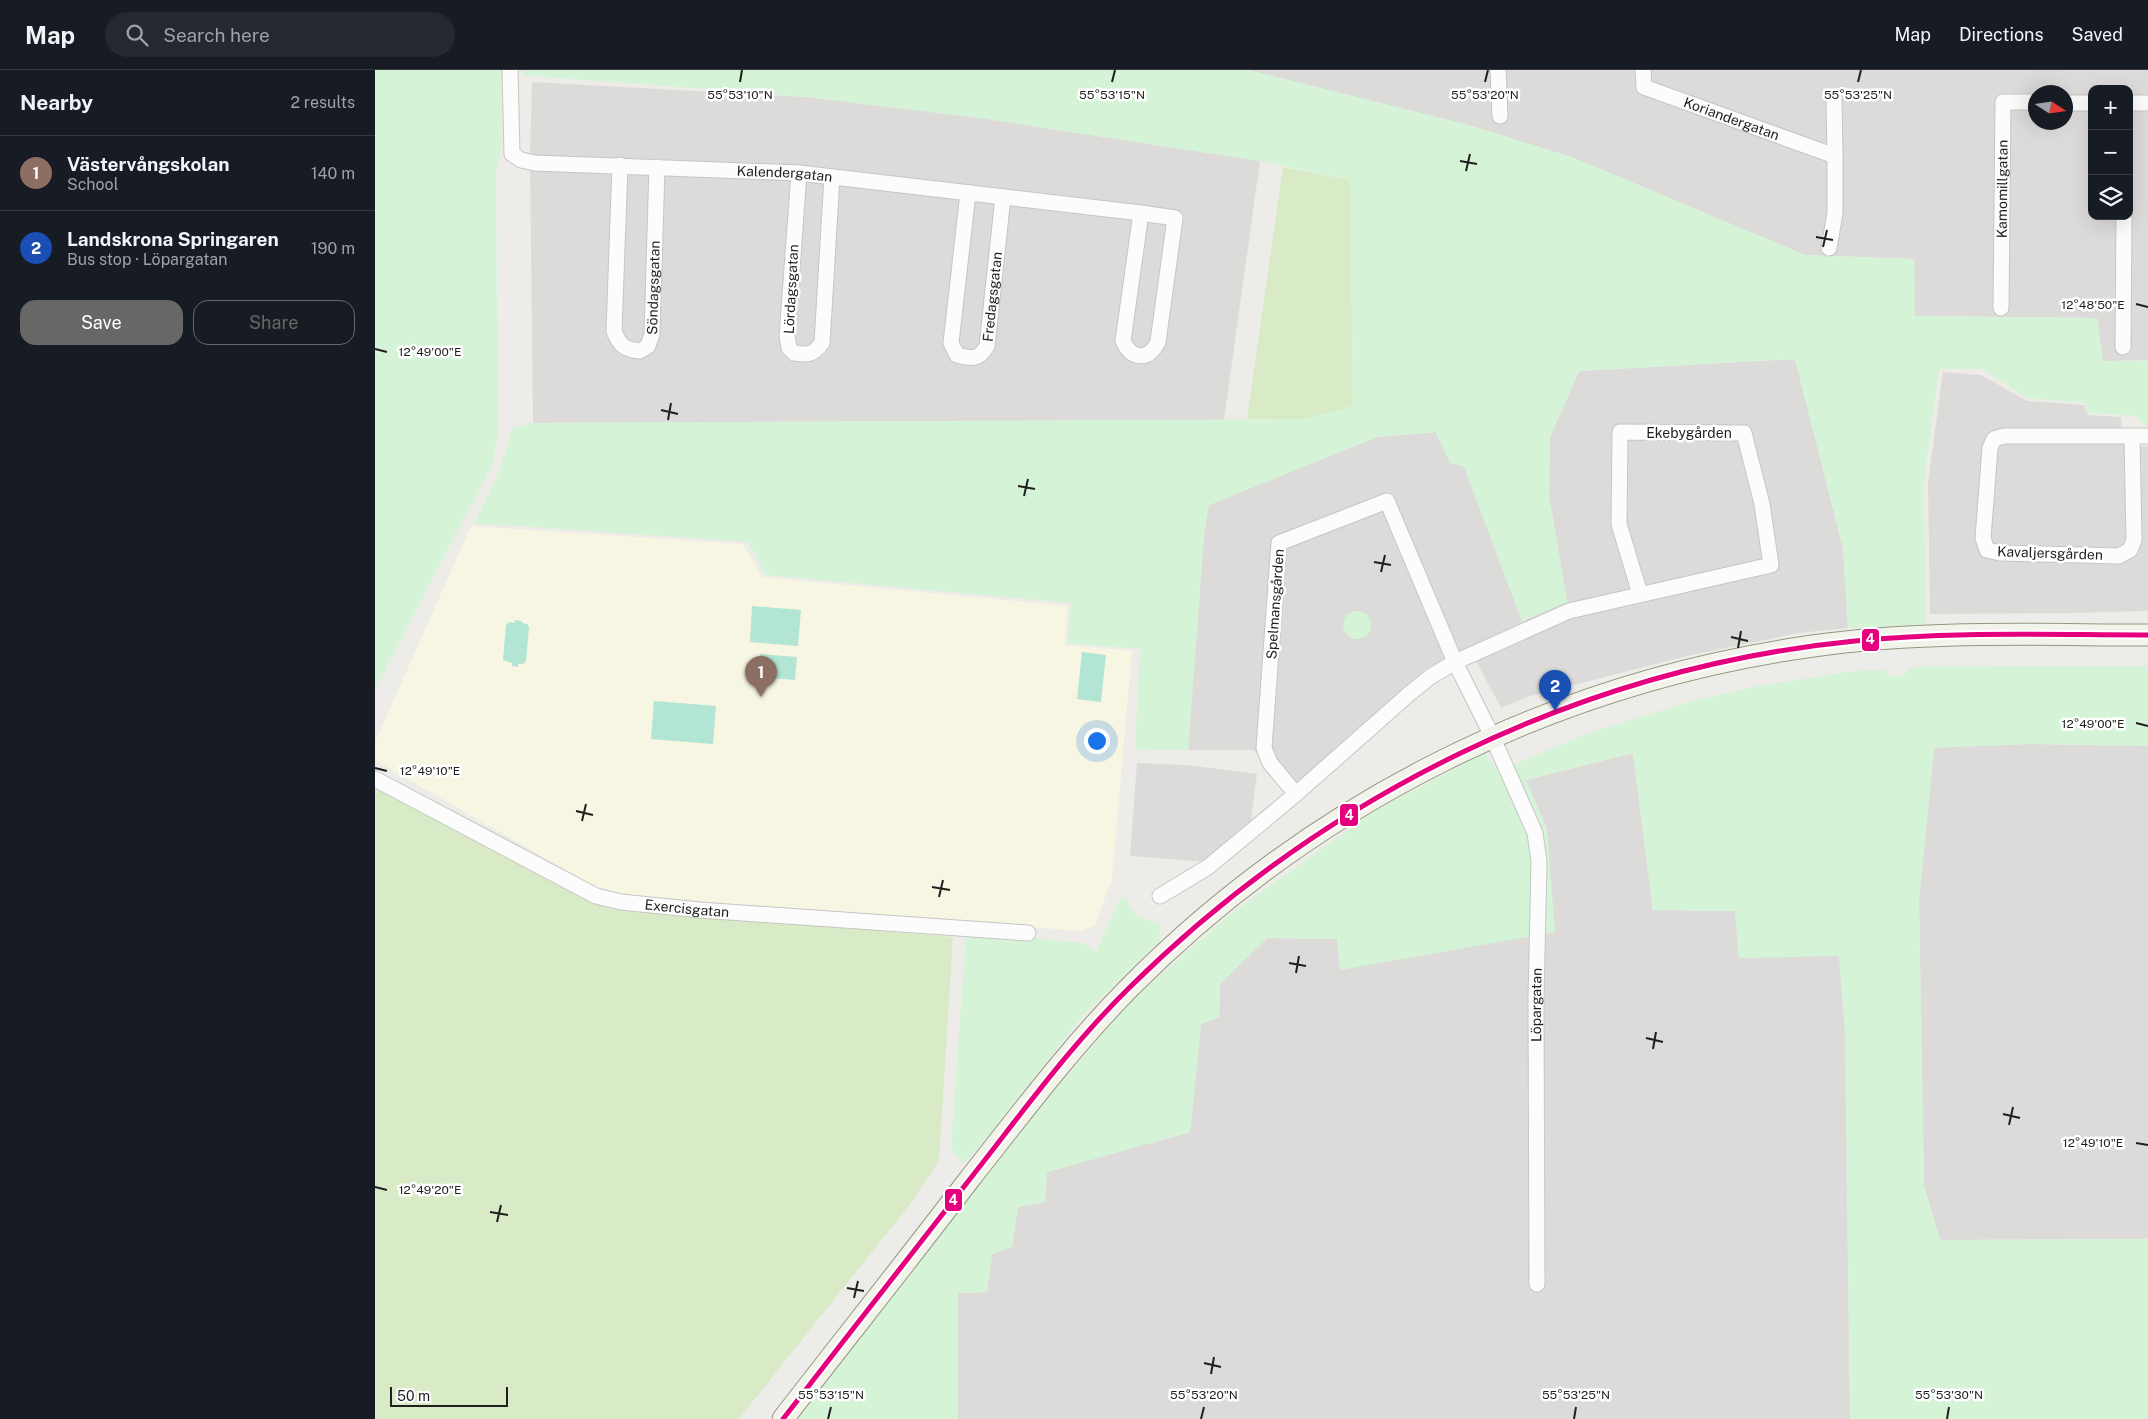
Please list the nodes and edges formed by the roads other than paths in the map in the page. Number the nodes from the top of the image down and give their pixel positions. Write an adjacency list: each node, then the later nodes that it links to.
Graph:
1 (510, 70): 12 (street, Kalendergatan)
2 (1498, 70): 10 (street)
3 (1643, 70): 11 (street, Koriandergatan)
4 (1834, 97): 11 (street)
5 (2028, 102): 21 (street, Kamomillgatan)
6 (2073, 103): 7 (street)
7 (2088, 103)
8 (2133, 103): 9 (street)
9 (2148, 103)
10 (1500, 116)
11 (1835, 156): 20 (street)
12 (620, 165): 13 (street, Kalendergatan); 13 (street, Söndagsgatan)
13 (657, 167): 14 (street, Kalendergatan)
14 (799, 173): 15 (street, Kalendergatan); 15 (street, Lördagsgatan)
15 (833, 177): 16 (street, Kalendergatan)
16 (968, 193): 17 (street, Kalendergatan); 17 (street, Fredagsgatan)
17 (1003, 197): 18 (street, Kalendergatan)
18 (1141, 213): 18 (street, Kalendergatan)
19 (2124, 220): 22 (street)
20 (1829, 248)
21 (2001, 308)
22 (2123, 347)
23 (2132, 436): 23 (street, Kavaljersgården); 24 (street, Kavaljersgården)
24 (2148, 436)
25 (1640, 594): 25 (street, Ekebygården); 27 (street, Ekebygården)
26 (2148, 635): 28 (street)
27 (1455, 662): 28 (street, Spelmansgården); 30 (street); 30 (street, Spelmansgården)
28 (1492, 736): 33 (street, Löpargatan); 34 (street)
29 (375, 778): 32 (street, Exercisgatan)
30 (1296, 794): 31 (street)
31 (1160, 896)
32 (1028, 933)
33 (1537, 1284)
34 (783, 1419)

